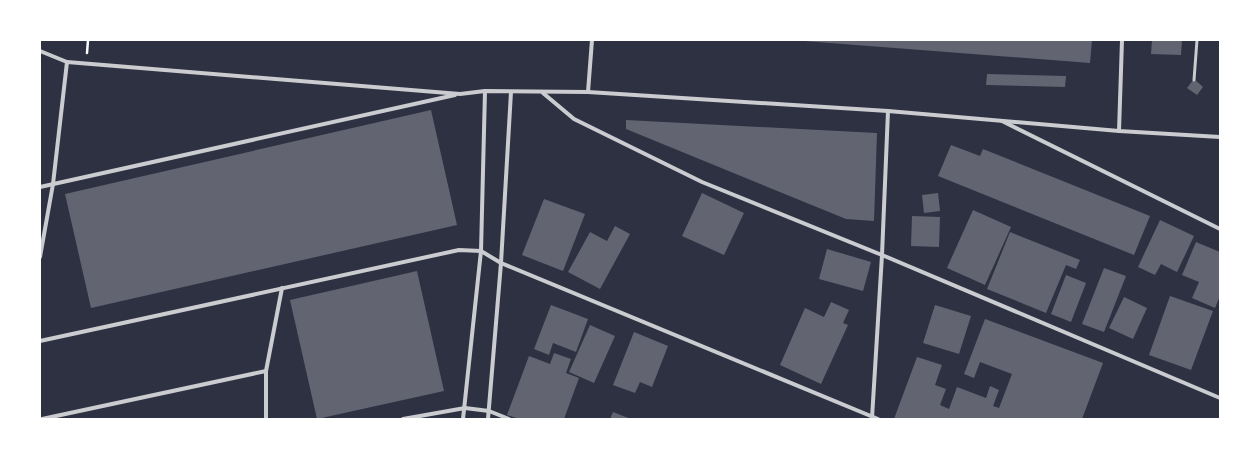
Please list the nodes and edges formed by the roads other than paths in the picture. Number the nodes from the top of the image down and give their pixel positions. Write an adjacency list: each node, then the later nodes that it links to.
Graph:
1 (592, 40): 10 (street)
2 (1122, 40): 14 (street)
3 (1197, 40): 6 (lane)
4 (40, 51): 5 (street)
5 (67, 62): 11 (street); 16 (street)
6 (1194, 80)
7 (485, 91): 8 (street); 11 (street); 19 (street)
8 (511, 92): 9 (street); 22 (street)
9 (542, 92): 10 (street); 20 (street)
10 (588, 92): 12 (street)
11 (460, 94): 16 (street)
12 (888, 111): 13 (street); 20 (street)
13 (1000, 120): 14 (street); 18 (street)
14 (1119, 131): 15 (street)
15 (1220, 137)
16 (53, 184): 17 (street); 21 (street)
17 (40, 187)
18 (1220, 229)
19 (481, 252): 22 (street); 23 (street); 27 (street)
20 (882, 255): 26 (street); 29 (street)
21 (40, 257)
22 (501, 263): 28 (street); 29 (street)
23 (282, 288): 24 (street); 25 (street)
24 (40, 341)
25 (266, 371): 30 (street); 31 (street)
26 (1220, 398)
27 (465, 408): 28 (street); 32 (street); 33 (street)
28 (489, 411): 34 (street); 35 (street)
29 (872, 418): 36 (street)
30 (42, 419)
31 (266, 419)
32 (403, 419)
33 (463, 419)
34 (488, 419)
35 (509, 419)
36 (878, 419)

